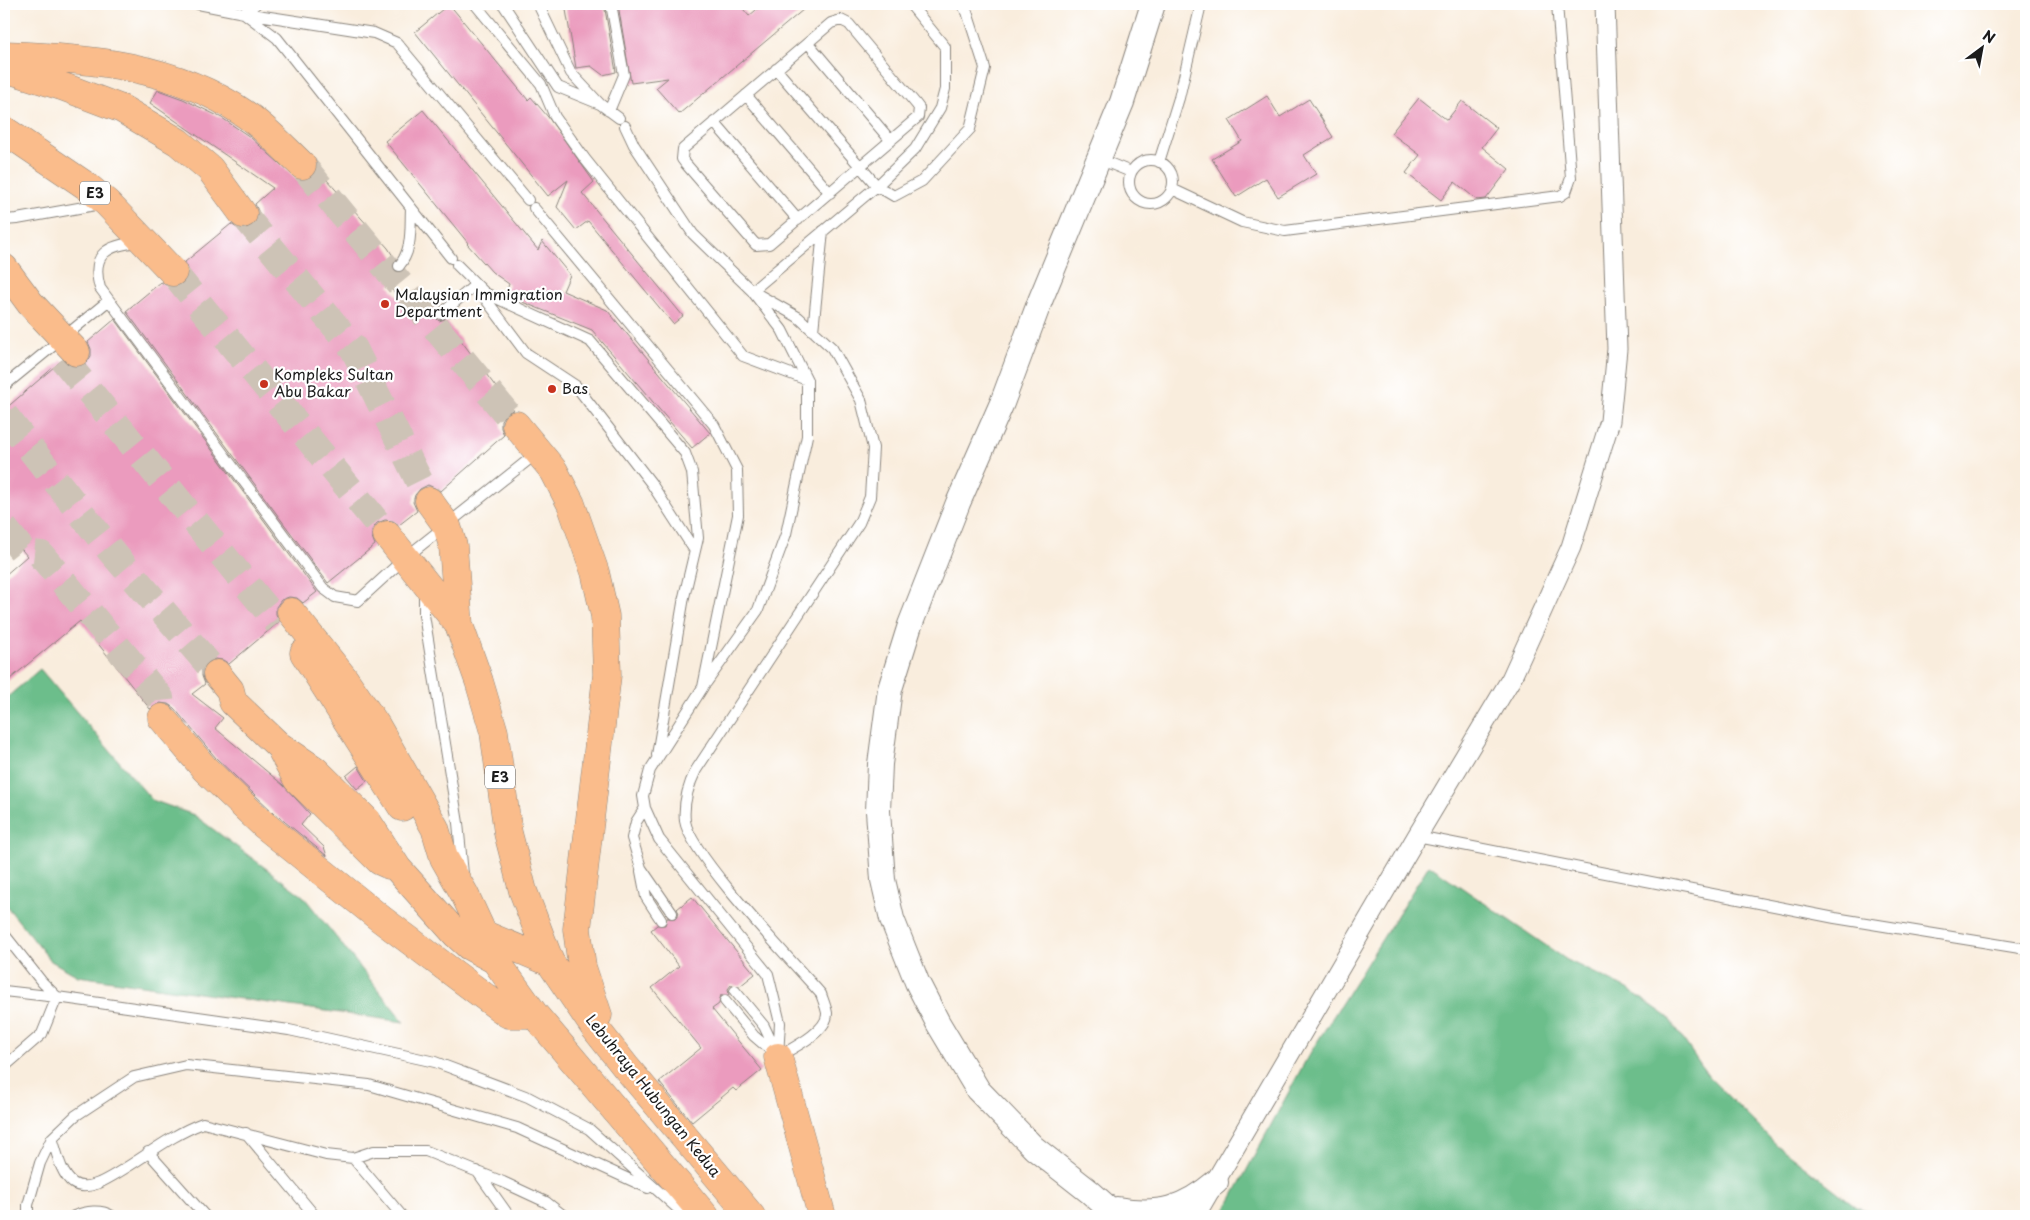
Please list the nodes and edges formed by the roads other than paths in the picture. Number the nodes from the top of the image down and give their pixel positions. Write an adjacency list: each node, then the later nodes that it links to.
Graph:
1 (198, 4): 13 (lane)
2 (256, 4): 13 (lane)
3 (475, 4): 47 (lane)
4 (503, 4): 19 (lane)
5 (538, 4): 19 (lane)
6 (611, 4): 19 (lane)
7 (910, 4): 28 (lane)
8 (961, 4): 28 (lane)
9 (1153, 4): 23 (street)
10 (1200, 4): 24 (lane)
11 (1557, 4): 29 (lane)
12 (1605, 4): 64 (street)
13 (244, 13): 32 (lane); 60 (lane)
14 (808, 43): 17 (lane); 22 (lane); 22 (lane)
15 (4, 55): 25 (highway)
16 (4, 68): 33 (highway)
17 (776, 69): 18 (lane); 26 (lane)
18 (746, 95): 20 (lane); 30 (lane)
19 (604, 108): 42 (lane)
20 (714, 122): 35 (lane); 35 (lane)
21 (4, 130): 31 (highway, E3)
22 (891, 141): 26 (lane)
23 (1099, 159): 27 (lane); 89 (street)
24 (1159, 162): 27 (lane); 29 (lane)
25 (302, 164)
26 (860, 168): 28 (lane); 30 (lane)
27 (1132, 172): 29 (lane)
28 (877, 186): 36 (lane)
29 (1172, 189)
30 (830, 193): 35 (lane)
31 (107, 203): 34 (lane); 37 (highway, E3)
32 (411, 208): 38 (lane); 41 (lane)
33 (243, 214)
34 (4, 220)
35 (798, 220)
36 (823, 231): 42 (lane); 45 (lane)
37 (146, 241): 40 (highway, E3); 43 (lane)
38 (400, 266)
39 (4, 268): 46 (highway)
40 (173, 272)
41 (475, 285): 44 (lane); 54 (lane); 54 (lane)
42 (752, 290): 45 (lane); 47 (lane)
43 (108, 301): 46 (lane); 55 (lane)
44 (441, 314)
45 (813, 331): 80 (lane)
46 (61, 351): 48 (lane)
47 (807, 380): 60 (lane)
48 (4, 386)
49 (516, 425): 50 (highway)
50 (538, 453): 52 (lane); 79 (highway)
51 (429, 501): 52 (highway)
52 (447, 526): 55 (lane); 58 (highway)
53 (386, 536): 55 (highway, Lebuhraya Hubungan Kedua / E3)
54 (695, 551): 62 (lane)
55 (405, 558): 56 (highway, Lebuhraya Hubungan Kedua / E3)
56 (424, 582): 58 (highway, Lebuhraya Hubungan Kedua / E3); 66 (lane)
57 (285, 617): 66 (highway)
58 (459, 625): 73 (highway, Lebuhraya Hubungan Kedua / E3)
59 (212, 678): 72 (highway)
60 (703, 687): 62 (lane)
61 (162, 718): 78 (highway)
62 (656, 759): 63 (lane)
63 (645, 808): 65 (lane); 80 (lane)
64 (1417, 836): 71 (lane); 87 (street)
65 (641, 868): 67 (lane); 68 (lane)
66 (465, 895): 70 (highway)
67 (672, 913)
68 (661, 920)
69 (4, 934): 76 (lane)
70 (485, 935): 72 (highway); 73 (highway)
71 (2026, 948)
72 (495, 960): 78 (highway)
73 (550, 962): 79 (highway, Lebuhraya Hubungan Kedua / E3)
74 (4, 991): 76 (lane)
75 (735, 991): 80 (lane)
76 (58, 997): 81 (lane); 88 (lane)
77 (726, 1001): 80 (lane)
78 (534, 1014): 99 (highway)
79 (595, 1028): 100 (highway, Lebuhraya Hubungan Kedua / E3)
80 (778, 1057): 101 (highway)
81 (4, 1066)
82 (246, 1133): 84 (lane); 85 (lane); 94 (lane)
83 (52, 1138): 84 (lane); 88 (lane); 90 (lane)
84 (148, 1152): 93 (lane)
85 (353, 1158): 86 (lane); 95 (lane)
86 (476, 1170): 96 (lane); 97 (lane)
87 (1216, 1182): 89 (street); 102 (street)
88 (658, 1192): 98 (lane)
89 (1121, 1214)
90 (28, 1216)
91 (74, 1216): 92 (lane)
92 (112, 1216)
93 (205, 1216)
94 (315, 1216)
95 (402, 1216)
96 (509, 1216)
97 (564, 1216)
98 (686, 1216)
99 (706, 1216)
100 (751, 1216)
101 (822, 1216)
102 (1195, 1216)

